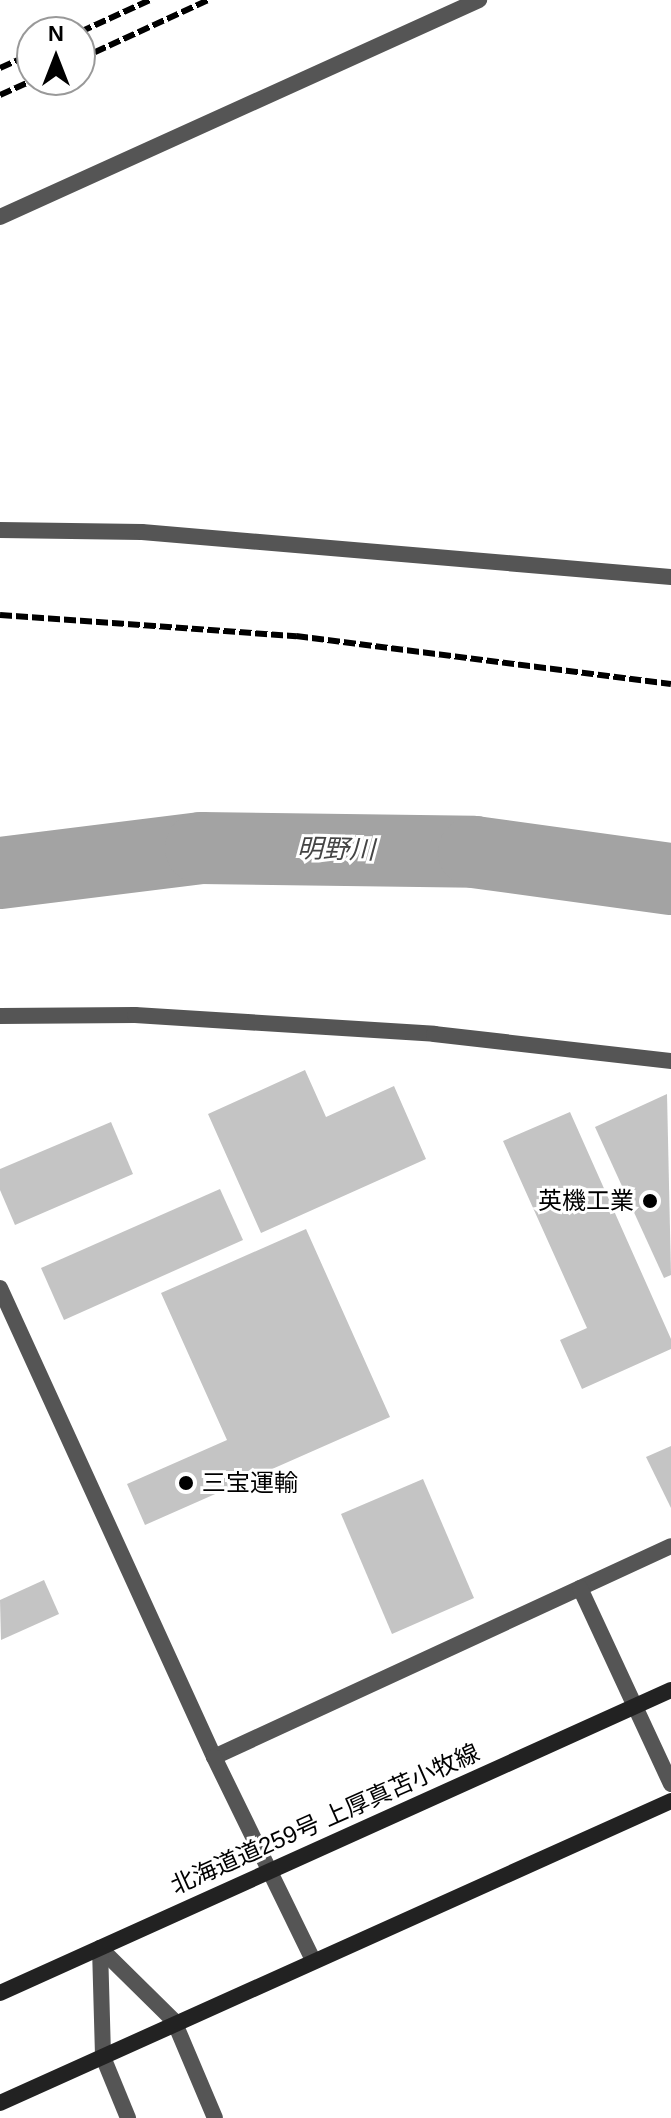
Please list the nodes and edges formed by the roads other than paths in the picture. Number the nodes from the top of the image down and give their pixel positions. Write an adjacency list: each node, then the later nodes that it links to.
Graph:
1 (479, 0): 2 (street)
2 (0, 217)
3 (0, 530): 4 (street)
4 (671, 577)
5 (0, 1016): 6 (street)
6 (671, 1061)
7 (0, 1288): 12 (street)
8 (671, 1546): 9 (street)
9 (580, 1588): 11 (street); 12 (street)
10 (671, 1690): 11 (main road, 北海道道259号 上厚真苫小牧線)
11 (634, 1707): 13 (street); 15 (main road, 北海道道259号 上厚真苫小牧線)
12 (214, 1757): 15 (street)
13 (671, 1784)
14 (671, 1801): 17 (main road)
15 (272, 1868): 16 (main road, 北海道道259号 上厚真苫小牧線); 17 (street)
16 (100, 1948): 18 (main road, 北海道道259号 上厚真苫小牧線); 19 (street); 20 (street)
17 (313, 1960): 19 (main road)
18 (0, 1993)
19 (174, 2021): 20 (main road); 23 (street)
20 (103, 2057): 21 (main road); 22 (street)
21 (0, 2103)
22 (128, 2118)
23 (215, 2118)

